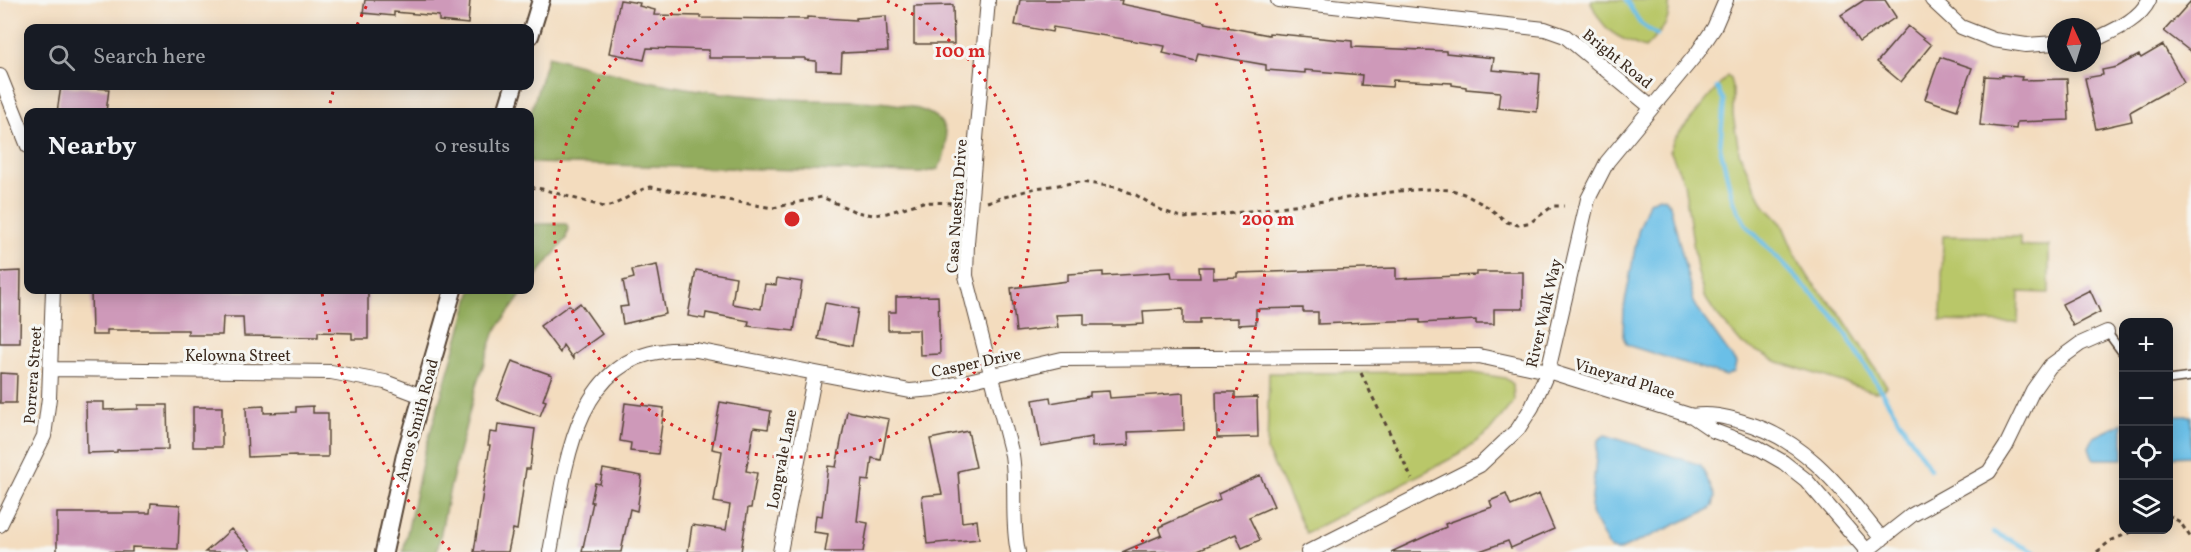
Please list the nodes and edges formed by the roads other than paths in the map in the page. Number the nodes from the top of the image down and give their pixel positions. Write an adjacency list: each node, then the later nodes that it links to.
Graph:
1 (541, 0): 8 (street)
2 (988, 0): 23 (street, Casa Nuestra Drive)
3 (1278, 0): 7 (street, Bright Road)
4 (1726, 0): 13 (street, River Walk Way)
5 (1932, 0): 10 (street)
6 (2149, 0): 9 (street)
7 (1394, 6): 13 (street, Bright Road)
8 (534, 24)
9 (2101, 37)
10 (2047, 44)
11 (0, 76): 15 (street)
12 (513, 90): 14 (street)
13 (1651, 107): 21 (street, River Walk Way)
14 (507, 108)
15 (24, 136)
16 (53, 294): 20 (street, Porrera Street)
17 (452, 294): 26 (street, Amos Smith Road)
18 (2107, 332): 19 (lane); 31 (street)
19 (2119, 348)
20 (51, 369): 26 (street, Kelowna Street); 30 (street, Porrera Street)
21 (1548, 372): 23 (street, Casper Drive); 27 (street, Vineyard Place); 37 (street, River Walk Way)
22 (815, 373): 23 (street, Casper Drive); 34 (street, Casper Drive); 35 (street, Longvale Lane)
23 (992, 376): 36 (street, Casa Nuestra Drive)
24 (2191, 377): 25 (lane)
25 (2173, 379)
26 (422, 396): 33 (street, Amos Smith Road)
27 (1692, 416): 28 (street, Vineyard Place); 29 (street, Vineyard Place)
28 (1751, 424): 29 (lane); 31 (street, Vineyard Place)
29 (1743, 441): 32 (street, Vineyard Place)
30 (0, 525)
31 (1882, 539): 32 (street)
32 (1866, 551)
33 (384, 552)
34 (550, 552)
35 (780, 552)
36 (1018, 552)
37 (1308, 552)

